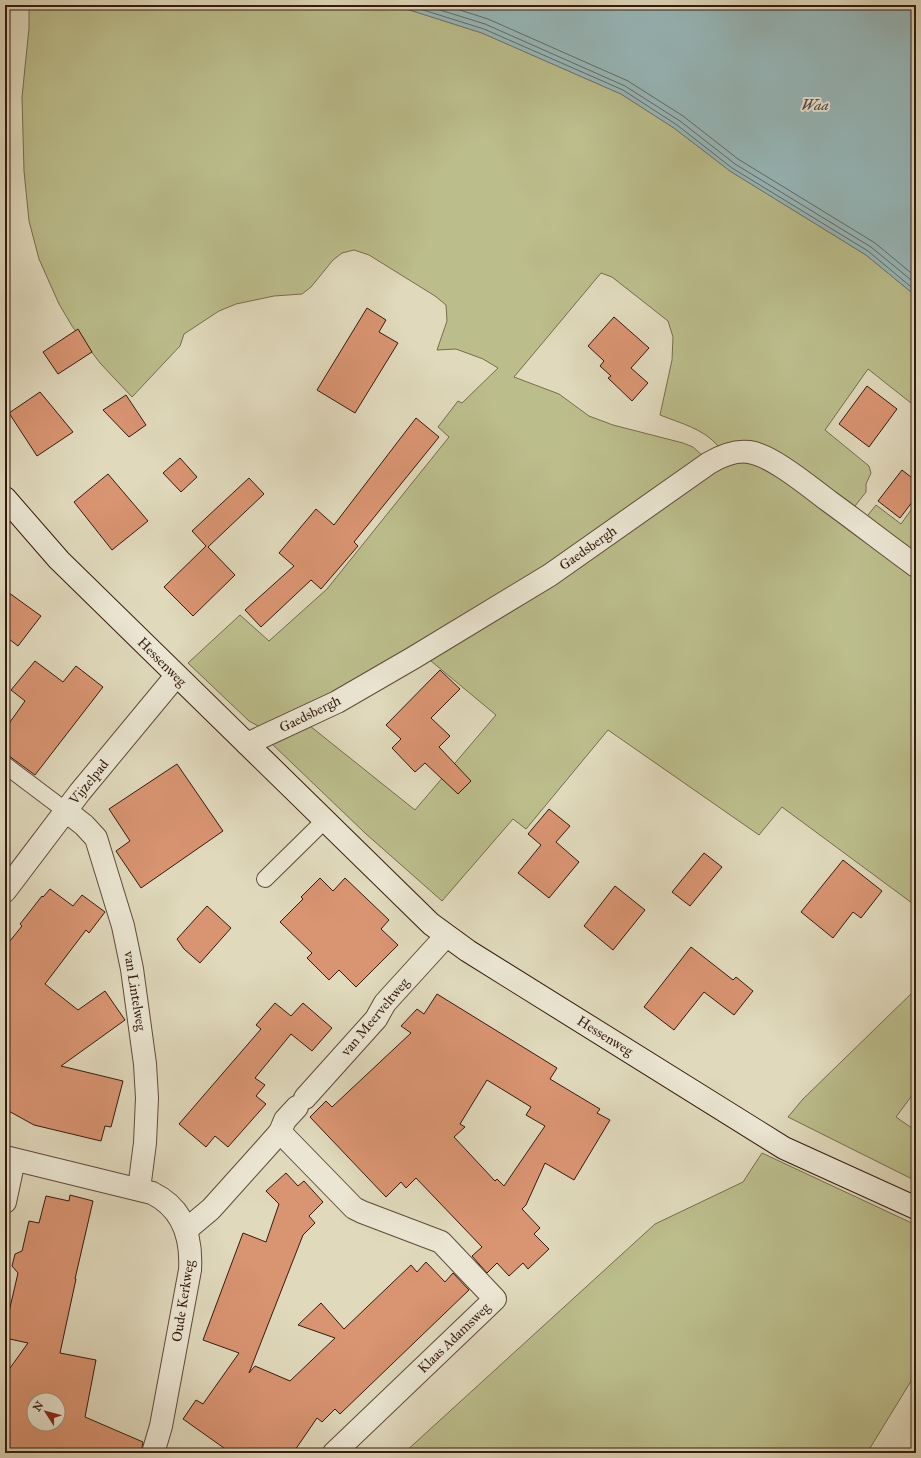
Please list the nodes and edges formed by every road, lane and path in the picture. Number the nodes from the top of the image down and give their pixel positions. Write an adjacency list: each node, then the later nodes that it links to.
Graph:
1 (5, 498): 3 (street, Hessenweg)
2 (916, 566): 4 (street, Gaedsbergh)
3 (176, 676): 4 (street, Hessenweg); 6 (street, Vijzelpad)
4 (247, 744): 7 (street, Hessenweg)
5 (5, 766): 6 (lane)
6 (66, 811): 9 (street, Vijzelpad); 13 (street, van Lintelweg)
7 (324, 821): 8 (lane); 10 (street, Hessenweg)
8 (265, 879)
9 (5, 891)
10 (446, 936): 11 (street, van Meerveltweg); 15 (street, Hessenweg)
11 (280, 1132): 16 (street, van Meerveltweg); 18 (street, Klaas Adamsweg)
12 (10, 1158): 13 (street, Oude Kerkweg); 14 (street)
13 (139, 1189): 16 (street, Oude Kerkweg)
14 (5, 1202)
15 (916, 1208)
16 (186, 1230): 17 (street, Oude Kerkweg)
17 (160, 1451)
18 (334, 1453)

